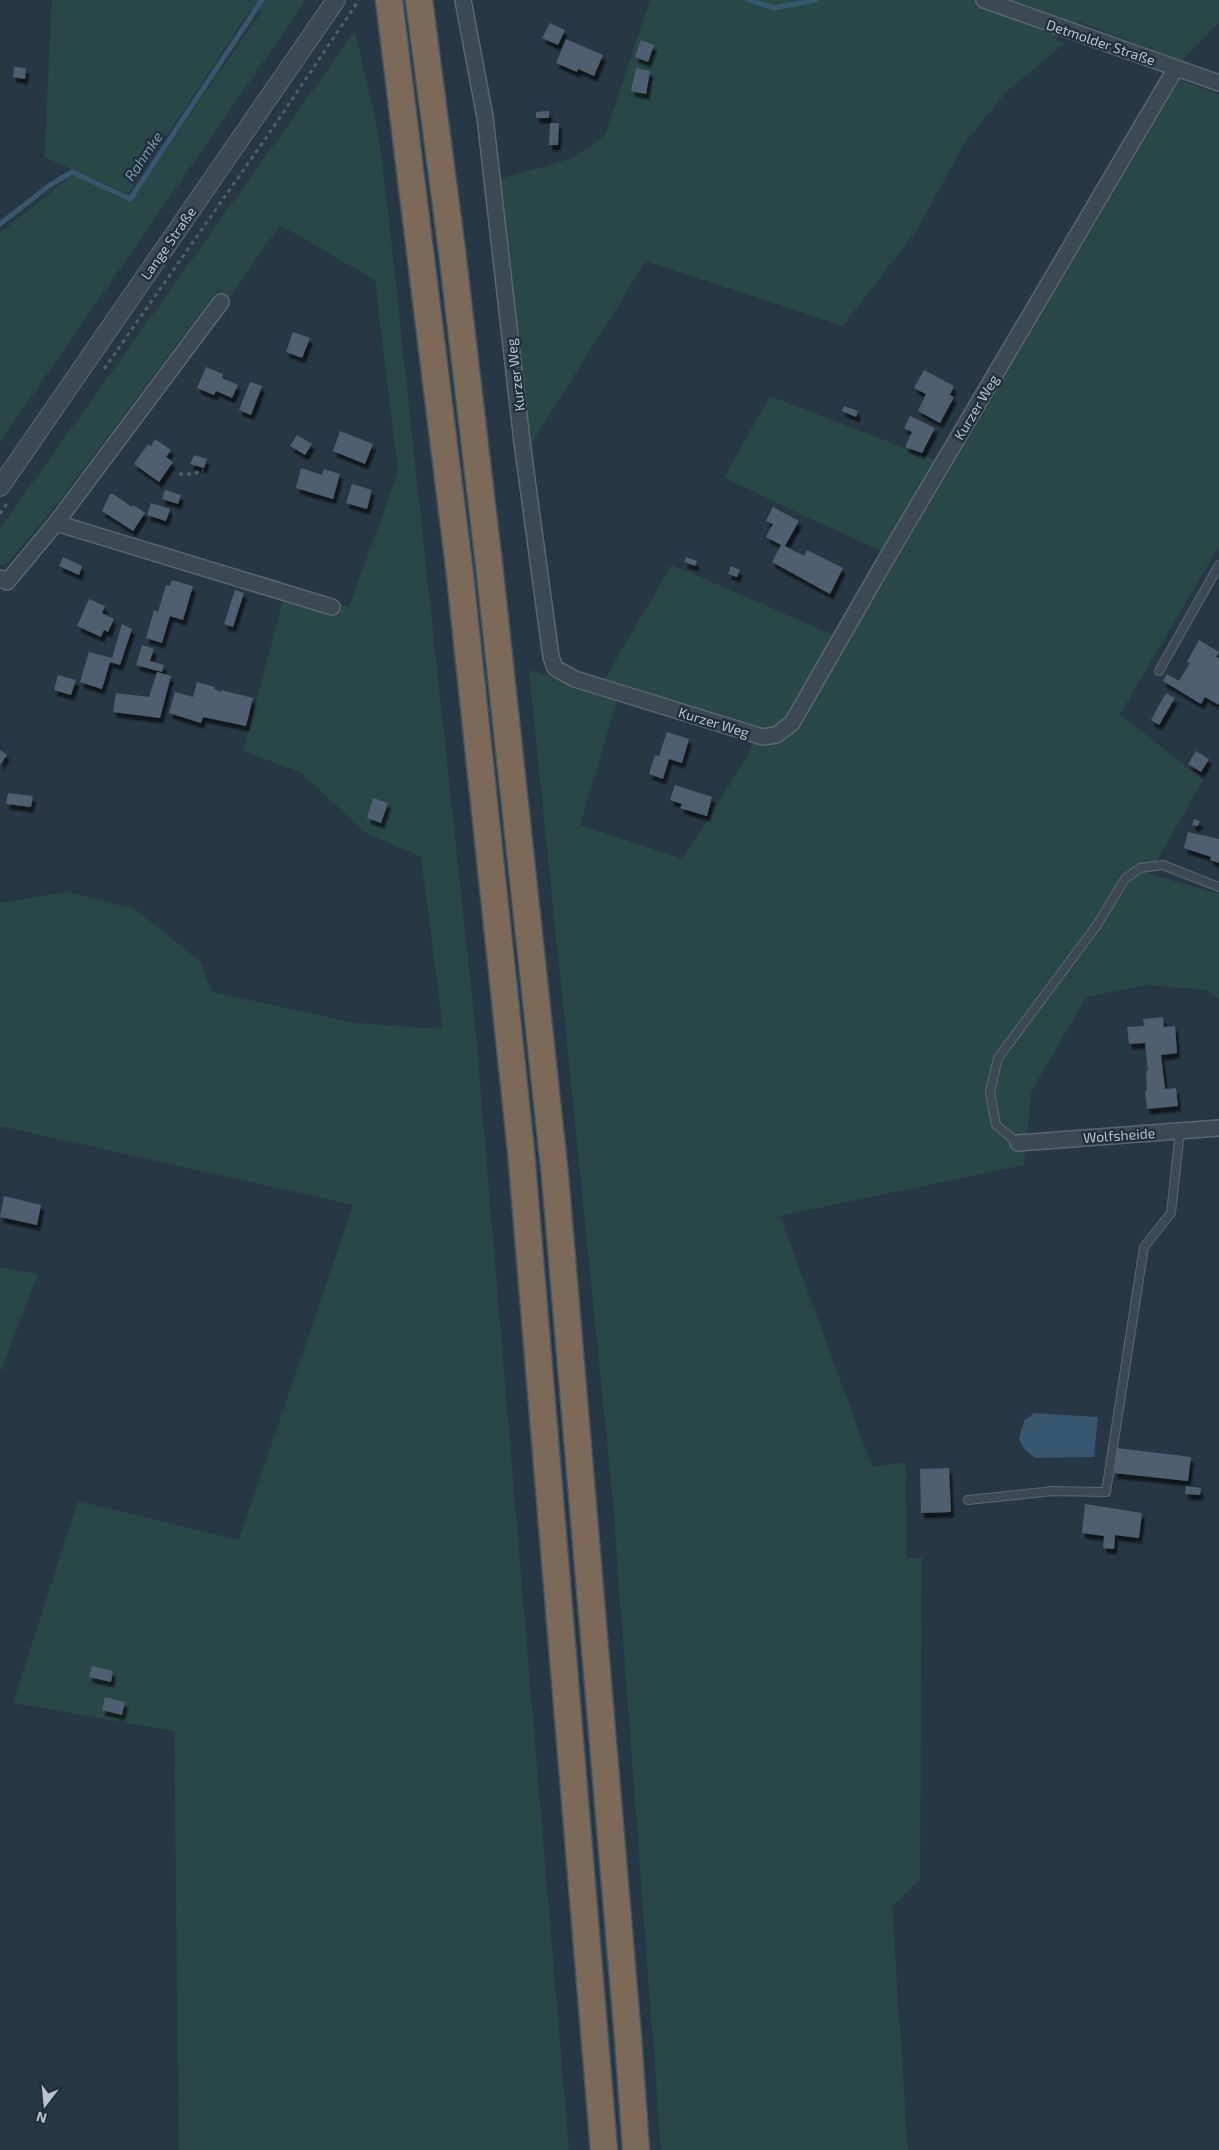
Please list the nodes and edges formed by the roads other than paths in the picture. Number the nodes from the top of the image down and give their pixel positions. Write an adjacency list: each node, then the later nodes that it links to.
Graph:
1 (336, 0): 9 (street, Lange Straße)
2 (389, 0): 20 (highway)
3 (419, 0): 21 (highway)
4 (463, 0): 6 (street, Kurzer Weg)
5 (984, 0): 6 (street, Detmolder Straße)
6 (1176, 68): 7 (street, Detmolder Straße)
7 (1219, 83)
8 (221, 302): 10 (street)
9 (5, 493)
10 (56, 523): 12 (street); 13 (street)
11 (1219, 565): 14 (lane)
12 (2, 584)
13 (332, 607)
14 (1159, 671)
15 (1219, 887): 18 (lane)
16 (1219, 1128): 17 (street, Wolfsheide)
17 (1180, 1131): 18 (street, Wolfsheide); 19 (lane)
18 (1018, 1143)
19 (968, 1500)
20 (604, 2150)
21 (636, 2150)

